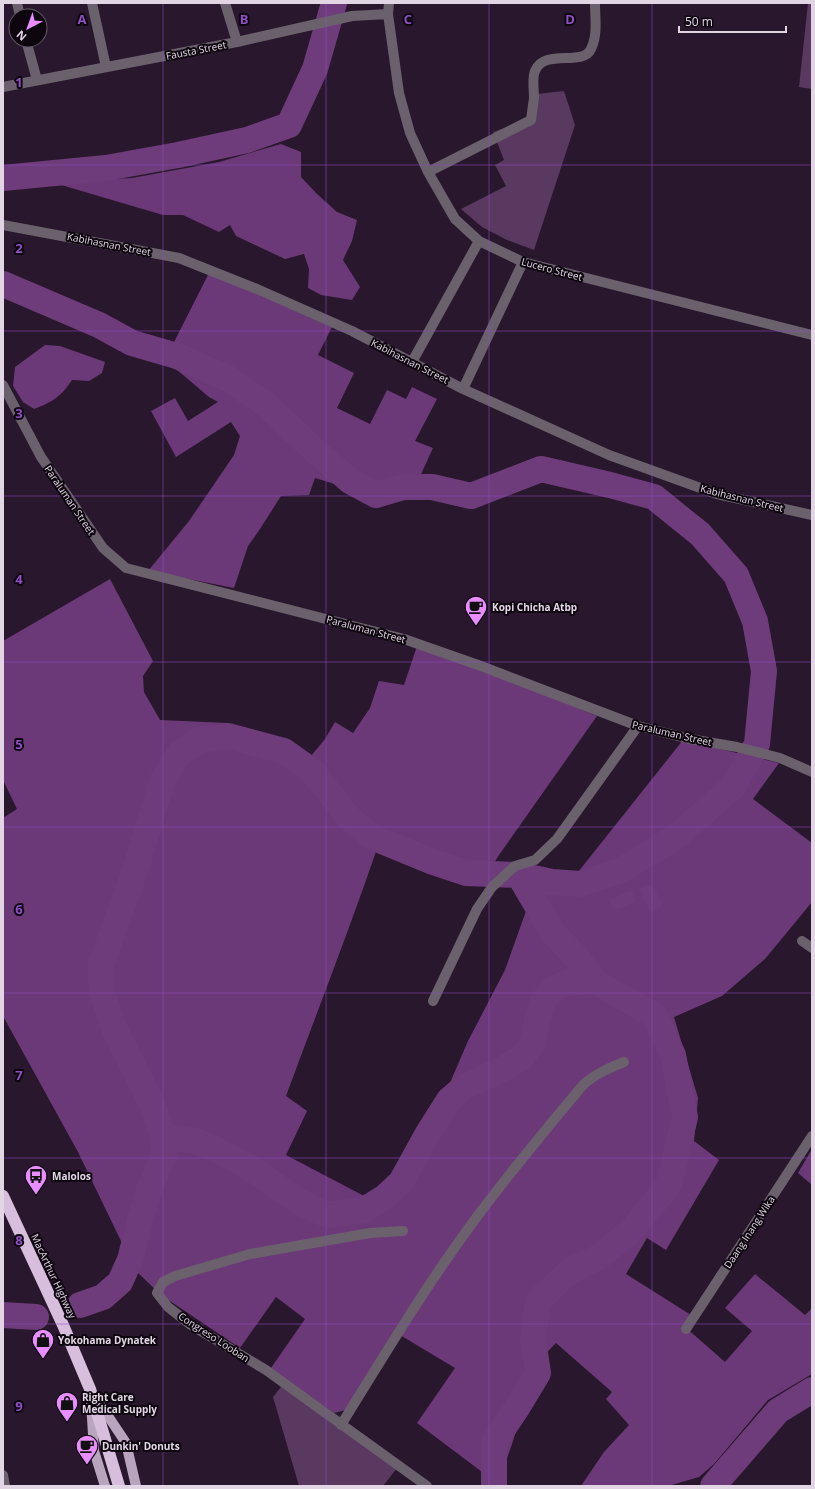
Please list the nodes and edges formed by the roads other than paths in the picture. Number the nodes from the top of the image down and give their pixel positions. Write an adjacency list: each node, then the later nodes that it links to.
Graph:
1 (92, 3): 8 (street)
2 (225, 3): 6 (street)
3 (389, 3): 5 (street, Lucero Street)
4 (595, 3): 11 (street)
5 (388, 14): 6 (street, Fausta Street); 11 (street, Lucero Street)
6 (237, 42): 8 (street, Fausta Street)
7 (28, 48): 9 (street)
8 (106, 67): 9 (street, Fausta Street)
9 (37, 80): 10 (street, Fausta Street)
10 (3, 87)
11 (428, 172): 13 (street, Lucero Street)
12 (3, 225): 16 (street, Kabihasnan Street)
13 (479, 241): 14 (street, Lucero Street); 16 (street)
14 (523, 262): 15 (street, Lucero Street); 18 (street)
15 (812, 335)
16 (412, 362): 18 (street, Kabihasnan Street)
17 (3, 385): 20 (street, Paraluman Street)
18 (463, 389): 19 (street, Kabihasnan Street)
19 (812, 515)
20 (638, 726): 21 (street, Paraluman Street); 24 (street)
21 (812, 772)
22 (802, 941): 23 (street)
23 (812, 948)
24 (433, 1001)
25 (624, 1062): 31 (street)
26 (812, 1136): 29 (street, Daang Inang Wika)
27 (3, 1196): 30 (highway, MacArthur Highway)
28 (403, 1231): 31 (street, Congreso Looban)
29 (686, 1329)
30 (90, 1388): 34 (main road, MacArthur Highway); 35 (highway, MacArthur Highway); 36 (main road, MacArthur Highway)
31 (341, 1425): 37 (street, Congreso Looban)
32 (3, 1475): 33 (street)
33 (4, 1486)
34 (105, 1486)
35 (119, 1486)
36 (136, 1486)
37 (427, 1486)

